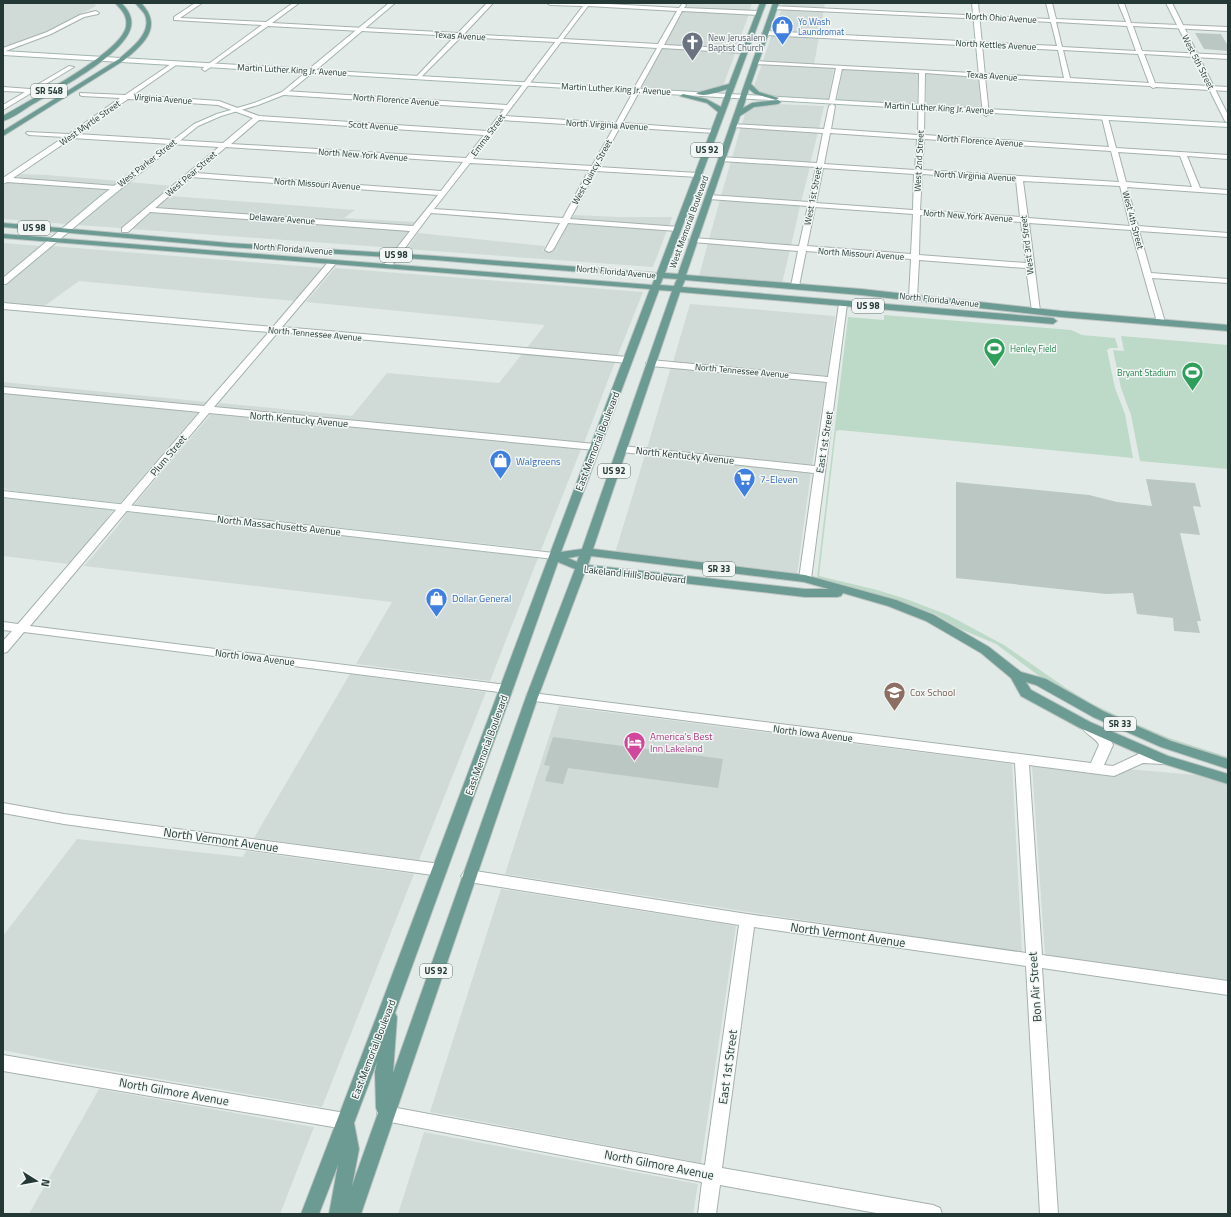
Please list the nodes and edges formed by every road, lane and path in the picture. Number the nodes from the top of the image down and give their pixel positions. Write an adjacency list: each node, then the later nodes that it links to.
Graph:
1 (118, 3): 39 (main road, SR 548)
2 (138, 3): 40 (main road, SR 548)
3 (199, 3): 21 (street, Texas Avenue)
4 (296, 3): 21 (street)
5 (392, 3): 26 (street)
6 (490, 3): 28 (street)
7 (550, 3): 14 (street)
8 (684, 3): 16 (street, West Quincy Street)
9 (763, 3): 18 (main road, West Memorial Boulevard / US 92)
10 (975, 3): 19 (street)
11 (1049, 3): 20 (street)
12 (1121, 3): 23 (street)
13 (1169, 3): 24 (street, West 5th Street)
14 (587, 4): 16 (street); 29 (street, Emma Street)
15 (775, 5): 19 (street, North Ohio Avenue); 27 (main road, West Memorial Boulevard / US 92)
16 (680, 10): 18 (street); 31 (street, West Quincy Street)
17 (96, 13): 34 (street)
18 (759, 13): 22 (main road, West Memorial Boulevard / US 92)
19 (976, 17): 20 (street, North Ohio Avenue); 30 (street)
20 (1053, 21): 23 (street, North Ohio Avenue); 32 (street)
21 (265, 25): 26 (street, Texas Avenue); 44 (street)
22 (754, 25): 27 (main road); 33 (main road, West Memorial Boulevard / US 92)
23 (1129, 25): 24 (street, North Ohio Avenue); 35 (street)
24 (1180, 27): 25 (street, North Ohio Avenue); 36 (street, West 5th Street)
25 (1228, 29)
26 (360, 30): 28 (street, Texas Avenue); 49 (street)
27 (765, 33): 30 (street, North Kettles Avenue); 41 (main road, West Memorial Boulevard / US 92)
28 (458, 36): 29 (street, Texas Avenue); 51 (street)
29 (558, 41): 31 (street, Texas Avenue); 55 (street, Emma Street)
30 (978, 44): 32 (street, North Kettles Avenue); 50 (street)
31 (659, 46): 33 (street, Texas Avenue); 61 (street, West Quincy Street)
32 (1059, 49): 35 (street, North Kettles Avenue); 52 (street)
33 (744, 51): 54 (main road, West Memorial Boulevard / US 92)
34 (3, 52): 39 (street, Martin Luther King Jr. Avenue)
35 (1141, 53): 36 (street, North Kettles Avenue); 56 (street)
36 (1195, 56): 38 (street, North Kettles Avenue); 58 (street, West 5th Street)
37 (3, 57): 39 (street, Martin Luther King Jr. Avenue)
38 (1228, 57)
39 (98, 60): 40 (street, Martin Luther King Jr. Avenue); 42 (street, Martin Luther King Jr. Avenue); 80 (main road, SR 548)
40 (121, 60): 42 (main road, SR 548); 43 (street, Martin Luther King Jr. Avenue)
41 (755, 62): 46 (street, Texas Avenue); 53 (main road, West Memorial Boulevard / US 92)
42 (114, 64): 43 (street, Martin Luther King Jr. Avenue); 91 (main road, SR 548)
43 (173, 65): 44 (street, Martin Luther King Jr. Avenue); 47 (street, Martin Luther King Jr. Avenue); 66 (street, West Myrtle Street)
44 (210, 65): 47 (street); 49 (street, Martin Luther King Jr. Avenue)
45 (71, 67): 60 (street)
46 (839, 67): 48 (street, Texas Avenue); 70 (street, West 1st Street)
47 (204, 69): 49 (street, Martin Luther King Jr. Avenue)
48 (922, 72): 50 (street, Texas Avenue); 74 (street, West 2nd Street)
49 (309, 73): 51 (street, Martin Luther King Jr. Avenue); 55 (street, Martin Luther King Jr. Avenue); 62 (street)
50 (982, 76): 52 (street, Texas Avenue); 76 (street)
51 (419, 77): 55 (street, Martin Luther King Jr. Avenue)
52 (1068, 81): 56 (street, Texas Avenue)
53 (747, 84): 68 (main road, West Memorial Boulevard / US 92); 69 (main road)
54 (732, 85): 63 (main road); 67 (main road, West Memorial Boulevard / US 92)
55 (526, 86): 61 (street, Martin Luther King Jr. Avenue); 71 (street, Emma Street)
56 (1153, 86): 58 (street, Texas Avenue)
57 (3, 89): 60 (street)
58 (1211, 89): 59 (street, Texas Avenue); 82 (street, West 5th Street)
59 (1228, 89)
60 (31, 91): 72 (street)
61 (636, 92): 63 (street, Martin Luther King Jr. Avenue); 65 (street, Martin Luther King Jr. Avenue); 83 (street, West Quincy Street)
62 (284, 93): 71 (street, North Florence Avenue); 73 (street)
63 (699, 93): 67 (street, Martin Luther King Jr. Avenue)
64 (82, 94): 66 (street, Virginia Avenue)
65 (683, 96): 67 (street, Martin Luther King Jr. Avenue); 75 (main road)
66 (127, 97): 73 (street, Virginia Avenue); 92 (street, West Myrtle Street)
67 (727, 97): 68 (street, Martin Luther King Jr. Avenue); 75 (main road, West Memorial Boulevard / US 92)
68 (742, 98): 69 (street, Martin Luther King Jr. Avenue); 77 (main road, West Memorial Boulevard / US 92)
69 (778, 101): 70 (street, Martin Luther King Jr. Avenue); 77 (main road)
70 (832, 103): 74 (street, Martin Luther King Jr. Avenue); 88 (street, West 1st Street)
71 (508, 107): 79 (street, Emma Street)
72 (3, 108)
73 (238, 109): 78 (street, Virginia Avenue); 94 (street, West Parker Street)
74 (921, 109): 76 (street, Martin Luther King Jr. Avenue); 93 (street, West 2nd Street)
75 (722, 112): 87 (main road, West Memorial Boulevard / US 92)
76 (986, 112): 81 (street, Martin Luther King Jr. Avenue)
77 (737, 115): 84 (main road, West Memorial Boulevard / US 92)
78 (257, 118): 90 (street, Scott Avenue); 95 (street, West Pear Street)
79 (501, 118): 83 (street, North Virginia Avenue); 90 (street, Emma Street)
80 (3, 119)
81 (1106, 119): 85 (street, Martin Luther King Jr. Avenue); 86 (street, Martin Luther King Jr. Avenue); 96 (street, West 4th Street)
82 (1228, 121)
83 (618, 125): 87 (street, North Virginia Avenue); 102 (street, West Quincy Street)
84 (733, 125): 88 (street, North Florence Avenue); 99 (main road, West Memorial Boulevard / US 92)
85 (1228, 125)
86 (1228, 128)
87 (714, 131): 105 (main road, West Memorial Boulevard / US 92)
88 (826, 131): 93 (street, North Florence Avenue); 101 (street, West 1st Street)
89 (29, 133): 92 (street, North New York Avenue)
90 (489, 133): 100 (street, Emma Street)
91 (3, 134)
92 (70, 136): 94 (street, North New York Avenue); 107 (street, West Myrtle Street)
93 (921, 137): 96 (street, North Florence Avenue); 103 (street, West 2nd Street)
94 (172, 143): 95 (street, North New York Avenue); 109 (street, West Parker Street)
95 (224, 146): 100 (street, North New York Avenue); 104 (street, West Pear Street)
96 (1114, 150): 97 (street, North Florence Avenue); 108 (street, West 4th Street)
97 (1183, 154): 98 (street, North Florence Avenue); 110 (street)
98 (1228, 157)
99 (721, 159): 101 (street, North Virginia Avenue); 113 (main road, West Memorial Boulevard / US 92)
100 (468, 161): 102 (street, North New York Avenue); 112 (street, Emma Street)
101 (819, 166): 103 (street, North Virginia Avenue); 114 (street, West 1st Street)
102 (594, 169): 105 (street, North New York Avenue); 119 (street, West Quincy Street)
103 (918, 172): 106 (street, North Virginia Avenue); 117 (street, West 2nd Street)
104 (190, 175): 112 (street, North Missouri Avenue); 115 (street, West Pear Street)
105 (698, 175): 123 (main road, West Memorial Boulevard / US 92)
106 (1019, 178): 108 (street, North Virginia Avenue); 118 (street, West 3rd Street)
107 (4, 180): 109 (street)
108 (1123, 184): 110 (street, North Virginia Avenue); 121 (street, West 4th Street)
109 (116, 188): 125 (street, West Parker Street)
110 (1197, 190): 111 (street, North Virginia Avenue)
111 (1228, 192)
112 (443, 193): 116 (street, Emma Street)
113 (709, 197): 114 (street, North New York Avenue); 129 (main road, West Memorial Boulevard / US 92)
114 (812, 205): 117 (street, North New York Avenue); 130 (street, West 1st Street)
115 (149, 210): 122 (street, Delaware Avenue); 124 (street, West Pear Street)
116 (430, 211): 119 (street); 122 (street, Emma Street)
117 (917, 212): 118 (street, North New York Avenue); 133 (street, West 2nd Street)
118 (1025, 220): 121 (street, North New York Avenue); 136 (street, West 3rd Street)
119 (565, 221): 123 (street); 131 (street, West Quincy Street)
120 (3, 225): 125 (main road, North Florida Avenue / US 98)
121 (1135, 228): 126 (street, North New York Avenue); 137 (street, West 4th Street)
122 (416, 229): 132 (street, Emma Street)
123 (678, 229): 138 (main road, West Memorial Boulevard / US 92)
124 (125, 230)
125 (64, 231): 128 (street, West Parker Street); 132 (main road, North Florida Avenue / US 98)
126 (1228, 235)
127 (3, 236): 128 (main road, North Florida Avenue / US 98)
128 (53, 240): 134 (main road, North Florida Avenue / US 98); 141 (street, West Parker Street)
129 (693, 240): 130 (street, North Missouri Avenue); 139 (main road, West Memorial Boulevard / US 92)
130 (802, 249): 133 (street, North Missouri Avenue); 142 (street, West 1st Street)
131 (549, 250)
132 (396, 255): 135 (street, Emma Street); 138 (main road, North Florida Avenue / US 98)
133 (916, 258): 136 (street, North Missouri Avenue); 145 (street, West 2nd Street)
134 (333, 262): 135 (main road, North Florida Avenue / US 98); 152 (street, Plum Street)
135 (387, 266): 143 (main road, North Florida Avenue / US 98)
136 (1030, 266): 149 (street, West 3rd Street)
137 (1147, 275): 140 (street); 150 (street, West 4th Street)
138 (660, 276): 139 (main road, North Florida Avenue / US 98); 143 (main road, East Memorial Boulevard / US 92)
139 (680, 277): 142 (main road, North Florida Avenue / US 98); 144 (main road, West Memorial Boulevard / US 92)
140 (1228, 281)
141 (3, 282)
142 (796, 286): 145 (main road, North Florida Avenue / US 98)
143 (655, 288): 144 (main road, North Florida Avenue / US 98); 154 (main road, East Memorial Boulevard / US 92)
144 (676, 290): 146 (main road, North Florida Avenue / US 98); 155 (main road, US 92)
145 (913, 298): 149 (main road, North Florida Avenue / US 98)
146 (807, 301): 147 (main road, North Florida Avenue / US 98); 149 (main road)
147 (843, 304): 153 (main road, North Florida Avenue / US 98); 156 (street, East 1st Street)
148 (3, 306): 152 (street, North Tennessee Avenue)
149 (1036, 311): 150 (main road, North Florida Avenue / US 98)
150 (1161, 322): 151 (main road, North Florida Avenue / US 98)
151 (1228, 328)
152 (274, 330): 154 (street, North Tennessee Avenue); 158 (street, Plum Street)
153 (1228, 336)
154 (628, 360): 159 (main road, East Memorial Boulevard / US 92)
155 (651, 363): 156 (street, North Tennessee Avenue); 160 (main road, US 92)
156 (833, 380): 161 (street, East 1st Street)
157 (3, 390): 158 (street, North Kentucky Avenue)
158 (207, 410): 159 (street, North Kentucky Avenue); 163 (street, Plum Street)
159 (595, 447): 165 (main road, East Memorial Boulevard / US 92)
160 (622, 449): 161 (street, North Kentucky Avenue); 164 (main road, US 92)
161 (819, 470): 167 (street, East 1st Street)
162 (3, 494): 163 (street, North Massachusetts Avenue)
163 (123, 507): 165 (street, North Massachusetts Avenue); 170 (street, Plum Street)
164 (586, 552): 165 (main road, Lakeland Hills Boulevard / SR 33); 166 (main road, US 92); 167 (main road, Lakeland Hills Boulevard / SR 33)
165 (554, 556): 166 (main road, Lakeland Hills Boulevard / SR 33); 173 (main road, East Memorial Boulevard / US 92)
166 (581, 568): 168 (main road, Lakeland Hills Boulevard / SR 33); 174 (main road, US 92)
167 (805, 579): 168 (main road, Lakeland Hills Boulevard / SR 33)
168 (851, 592): 172 (main road, Lakeland Hills Boulevard / SR 33)
169 (3, 626): 170 (street, North Iowa Avenue)
170 (22, 627): 171 (street, Plum Street); 173 (street, North Iowa Avenue)
171 (3, 649)
172 (1016, 675): 175 (main road, Lakeland Hills Boulevard / SR 33); 178 (main road, Lakeland Hills Boulevard / SR 33)
173 (507, 689): 182 (main road, East Memorial Boulevard / US 92)
174 (532, 697): 176 (street, North Iowa Avenue); 183 (main road, US 92)
175 (1085, 726): 177 (main road, Lakeland Hills Boulevard / SR 33); 179 (street)
176 (1022, 759): 179 (street, North Iowa Avenue); 185 (street, Bon Air Street)
177 (1163, 759): 179 (street, North Iowa Avenue); 180 (main road, Lakeland Hills Boulevard / SR 33)
178 (1228, 764)
179 (1094, 769)
180 (1228, 779)
181 (3, 808): 182 (street, North Vermont Avenue)
182 (440, 870): 187 (main road, East Memorial Boulevard / US 92)
183 (469, 876): 184 (street, North Vermont Avenue); 189 (main road, US 92)
184 (747, 920): 185 (street, North Vermont Avenue); 191 (street, East 1st Street)
185 (1034, 961): 186 (street, North Vermont Avenue); 197 (street, Bon Air Street)
186 (1228, 988)
187 (390, 1006): 189 (main road); 190 (main road, East Memorial Boulevard / US 92)
188 (3, 1062): 190 (street, North Gilmore Avenue)
189 (386, 1114): 191 (street, North Gilmore Avenue); 194 (main road, US 92)
190 (345, 1121): 192 (main road, East Memorial Boulevard / US 92); 193 (main road)
191 (712, 1176): 195 (street, East 1st Street); 196 (street, North Gilmore Avenue)
192 (310, 1214)
193 (338, 1214)
194 (352, 1214)
195 (707, 1214)
196 (933, 1214)
197 (1049, 1214)

